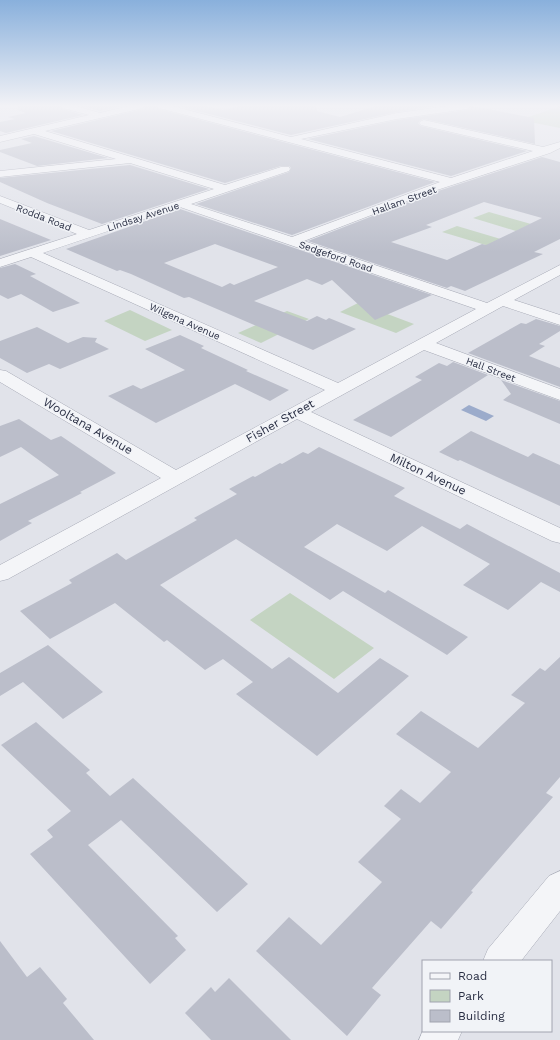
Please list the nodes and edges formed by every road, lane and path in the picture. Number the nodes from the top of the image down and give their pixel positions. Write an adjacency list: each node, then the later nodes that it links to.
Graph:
1 (115, 155): 4 (street)
2 (351, 155): 7 (street)
3 (535, 155): 7 (street, Hallam Street)
4 (133, 160): 6 (street); 8 (street)
5 (285, 169): 8 (street, Lindsay Avenue)
6 (0, 174)
7 (453, 182): 12 (street, Hallam Street)
8 (226, 189): 10 (street, Lindsay Avenue)
9 (0, 199): 11 (street, Rodda Road)
10 (182, 204): 11 (street, Lindsay Avenue); 12 (street, Sedgeford Road)
11 (89, 234): 13 (street, Lindsay Avenue)
12 (294, 241): 16 (street, Sedgeford Road)
13 (32, 253): 14 (street, Lindsay Avenue); 20 (street, Wilgena Avenue)
14 (0, 263)
15 (560, 269): 16 (street, Fisher Street)
16 (496, 305): 17 (street, Sedgeford Road); 18 (street, Fisher Street)
17 (560, 320)
18 (423, 344): 20 (street, Fisher Street); 21 (street, Hall Street)
19 (0, 374): 23 (street, Wooltana Avenue)
20 (338, 389): 22 (street, Fisher Street)
21 (560, 395)
22 (296, 412): 23 (street, Fisher Street); 24 (street, Milton Avenue)
23 (175, 478): 25 (street, Fisher Street)
24 (560, 536)
25 (0, 574)
26 (560, 886): 27 (street)
27 (501, 960)
28 (443, 1032): 29 (street)
29 (437, 1040)

